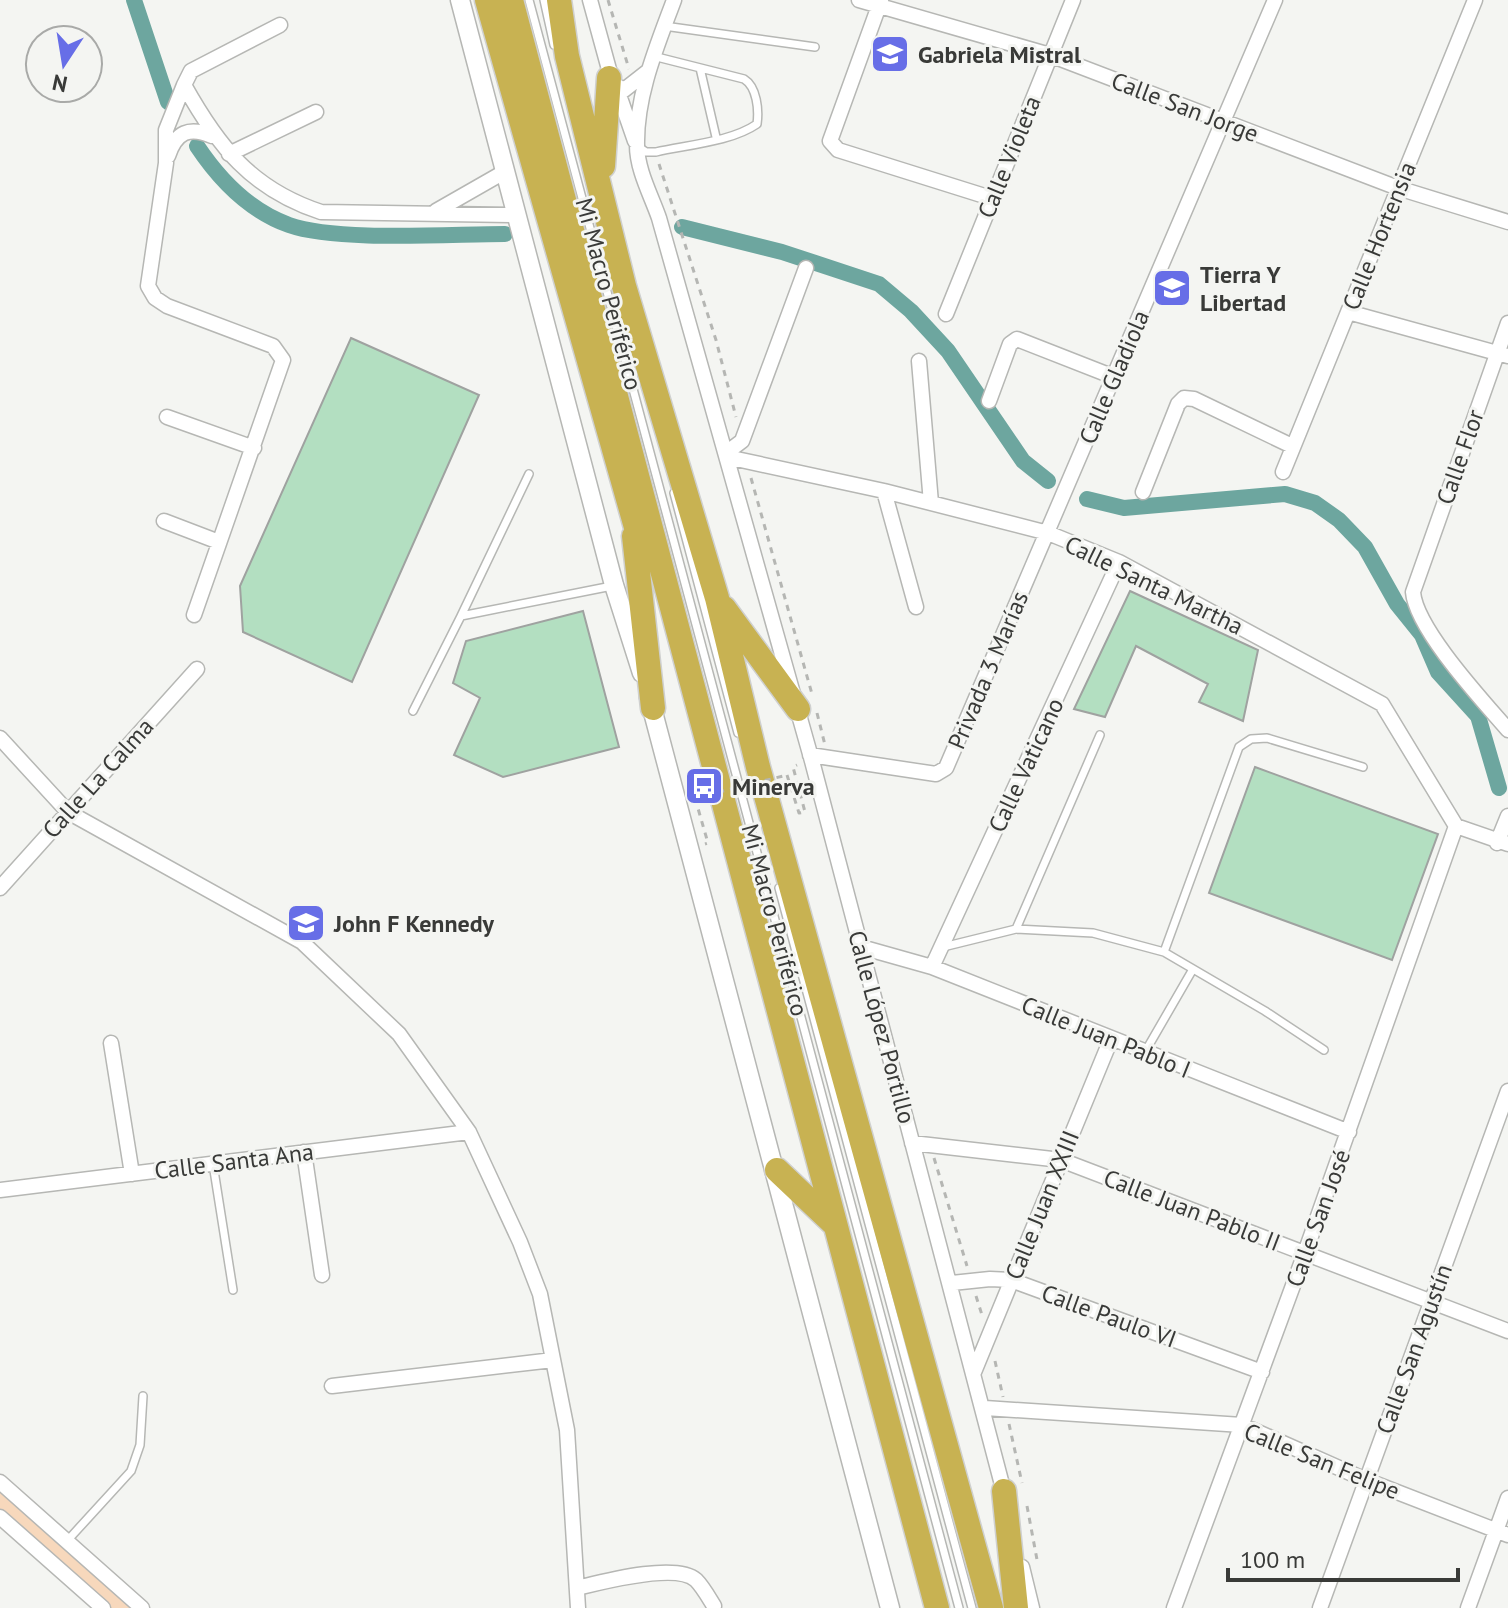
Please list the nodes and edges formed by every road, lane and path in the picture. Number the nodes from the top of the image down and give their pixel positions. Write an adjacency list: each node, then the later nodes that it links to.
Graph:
1 (460, 0): 30 (street)
2 (487, 0): 56 (highway)
3 (511, 0): 74 (highway)
4 (529, 0): 139 (lane, Mi Macro Periférico)
5 (544, 0): 46 (lane, Mi Macro Periférico)
6 (559, 0): 31 (highway)
7 (590, 0): 21 (street, Calle López Portillo)
8 (674, 0): 15 (street)
9 (859, 0): 13 (street, Calle San Jorge)
10 (1073, 0): 17 (street, Calle Violeta)
11 (1275, 0): 24 (street, Calle Gladiola)
12 (1475, 0): 32 (street, Calle Hortensia)
13 (880, 3): 17 (street, Calle San Jorge); 33 (street)
14 (280, 25): 22 (street)
15 (664, 26): 16 (lane); 18 (street)
16 (815, 47)
17 (1050, 55): 24 (street, Calle San Jorge); 33 (street, Calle Violeta)
18 (653, 56): 19 (lane); 20 (street)
19 (700, 68): 26 (lane); 26 (lane)
20 (647, 72): 21 (street); 27 (street)
21 (613, 83): 27 (street, Calle López Portillo); 31 (highway)
22 (184, 85): 25 (street); 29 (street)
23 (316, 112): 28 (street)
24 (1223, 121): 32 (street, Calle San Jorge); 43 (street, Calle Gladiola)
25 (212, 136): 28 (street); 29 (street)
26 (716, 137): 27 (lane)
27 (637, 145): 49 (street, Calle López Portillo)
28 (229, 154): 34 (street)
29 (166, 163): 48 (street)
30 (506, 171): 34 (street); 35 (street)
31 (601, 188): 62 (highway)
32 (1398, 188): 36 (street, Calle San Jorge); 38 (street, Calle Hortensia)
33 (991, 198): 39 (street, Calle Violeta)
34 (436, 212): 35 (street)
35 (515, 215): 61 (street)
36 (1508, 222)
37 (806, 268): 49 (street)
38 (1348, 312): 41 (street); 47 (street, Calle Hortensia)
39 (946, 314)
40 (1508, 323): 41 (street, Calle Flor)
41 (1502, 354): 70 (street, Calle Flor)
42 (919, 361): 55 (street)
43 (1114, 377): 44 (street); 58 (street, Calle Gladiola)
44 (989, 401)
45 (167, 417): 48 (street)
46 (658, 437)
47 (1292, 446): 50 (street, Calle Hortensia); 54 (street)
48 (254, 448): 59 (street)
49 (726, 455): 53 (street, Calle Santa Martha); 68 (street, Calle López Portillo)
50 (1283, 472)
51 (529, 474): 65 (lane)
52 (671, 483): 73 (lane)
53 (884, 491): 55 (street, Calle Santa Martha); 63 (street)
54 (1143, 492)
55 (931, 503): 58 (street, Calle Santa Martha)
56 (631, 518): 67 (highway); 74 (highway)
57 (164, 521): 59 (street)
58 (1048, 533): 60 (street, Calle Santa Martha); 75 (street, Privada 3 Marías)
59 (219, 542): 64 (street)
60 (1119, 562): 80 (street, Calle Santa Martha); 87 (street, Calle Vaticano)
61 (614, 585): 65 (lane); 67 (street)
62 (717, 598): 68 (highway); 141 (highway)
63 (916, 607)
64 (194, 615)
65 (461, 616): 69 (lane)
66 (197, 669): 78 (street, Calle La Calma)
67 (653, 708): 102 (street)
68 (798, 709): 75 (street, Calle López Portillo)
69 (413, 711)
70 (1508, 730)
71 (1100, 735): 85 (lane)
72 (0, 738): 78 (street)
73 (741, 745)
74 (711, 751): 105 (highway)
75 (810, 755): 86 (street, Calle López Portillo)
76 (793, 767): 81 (path, bridge)
77 (1363, 767): 88 (lane)
78 (68, 812): 84 (street, Calle La Calma); 96 (street)
79 (1508, 816): 82 (street)
80 (1456, 826): 82 (street); 97 (street, Calle San José)
81 (708, 843)
82 (1502, 843)
83 (778, 884): 140 (lane, Mi Macro Periférico)
84 (0, 888)
85 (1016, 929): 87 (lane); 88 (lane)
86 (861, 947): 89 (street, Calle Juan Pablo I); 98 (street, Calle López Portillo)
87 (941, 947): 89 (street, Calle Vaticano)
88 (1164, 952): 90 (lane)
89 (932, 967): 91 (street, Calle Juan Pablo I)
90 (1193, 969): 93 (lane); 94 (lane)
91 (1111, 1039): 94 (street, Calle Juan Pablo I); 100 (street, Calle Juan XXIII)
92 (111, 1043): 103 (street)
93 (1324, 1050)
94 (1145, 1052): 97 (street, Calle Juan Pablo I)
95 (1508, 1091): 111 (street, Calle San Agustín)
96 (469, 1132): 99 (street, Calle Santa Ana); 113 (street)
97 (1349, 1132): 106 (street, Calle San José)
98 (912, 1143): 100 (street, Calle Juan Pablo II); 109 (street, Calle López Portillo)
99 (304, 1152): 101 (street, Calle Santa Ana); 107 (street)
100 (1061, 1160): 106 (street, Calle Juan Pablo II); 108 (street, Calle Juan XXIII)
101 (213, 1164): 103 (street, Calle Santa Ana); 110 (lane)
102 (777, 1170): 105 (highway); 137 (street)
103 (132, 1174): 104 (street, Calle Santa Ana)
104 (0, 1190)
105 (834, 1225): 138 (highway)
106 (1305, 1253): 111 (street, Calle Juan Pablo II); 115 (street, Calle San José)
107 (322, 1275)
108 (1011, 1280): 109 (street, Calle Paulo VI); 114 (street, Calle Juan XXIII); 115 (street, Calle Paulo VI)
109 (952, 1283): 114 (street, Calle López Portillo)
110 (233, 1290)
111 (1431, 1301): 112 (street, Calle Juan Pablo II); 120 (street, Calle San Agustín)
112 (1508, 1331)
113 (553, 1360): 116 (street); 131 (street)
114 (974, 1372): 118 (street, Calle López Portillo)
115 (1262, 1372): 119 (street, Calle San José)
116 (332, 1386)
117 (143, 1396): 127 (lane)
118 (985, 1408): 119 (street, Calle San Felipe); 122 (street, Calle López Portillo)
119 (1242, 1425): 120 (street, Calle San Felipe); 143 (street, Calle San José)
120 (1366, 1480): 126 (street, Calle San Felipe); 144 (street, Calle San Agustín)
121 (0, 1482): 127 (street)
122 (1004, 1491): 134 (highway)
123 (1508, 1498): 126 (street)
124 (1027, 1508): 128 (path)
125 (0, 1517): 130 (street)
126 (1502, 1533): 145 (street)
127 (67, 1541): 129 (street)
128 (1038, 1565)
129 (98, 1569): 130 (street); 135 (street)
130 (80, 1588): 133 (street)
131 (577, 1588): 132 (street); 136 (street)
132 (714, 1606)
133 (101, 1607)
134 (1026, 1607): 142 (street)
135 (142, 1608)
136 (578, 1608)
137 (890, 1608)
138 (937, 1608)
139 (959, 1608)
140 (972, 1608)
141 (991, 1608)
142 (1047, 1608)
143 (1174, 1608)
144 (1320, 1608)
145 (1468, 1608)

